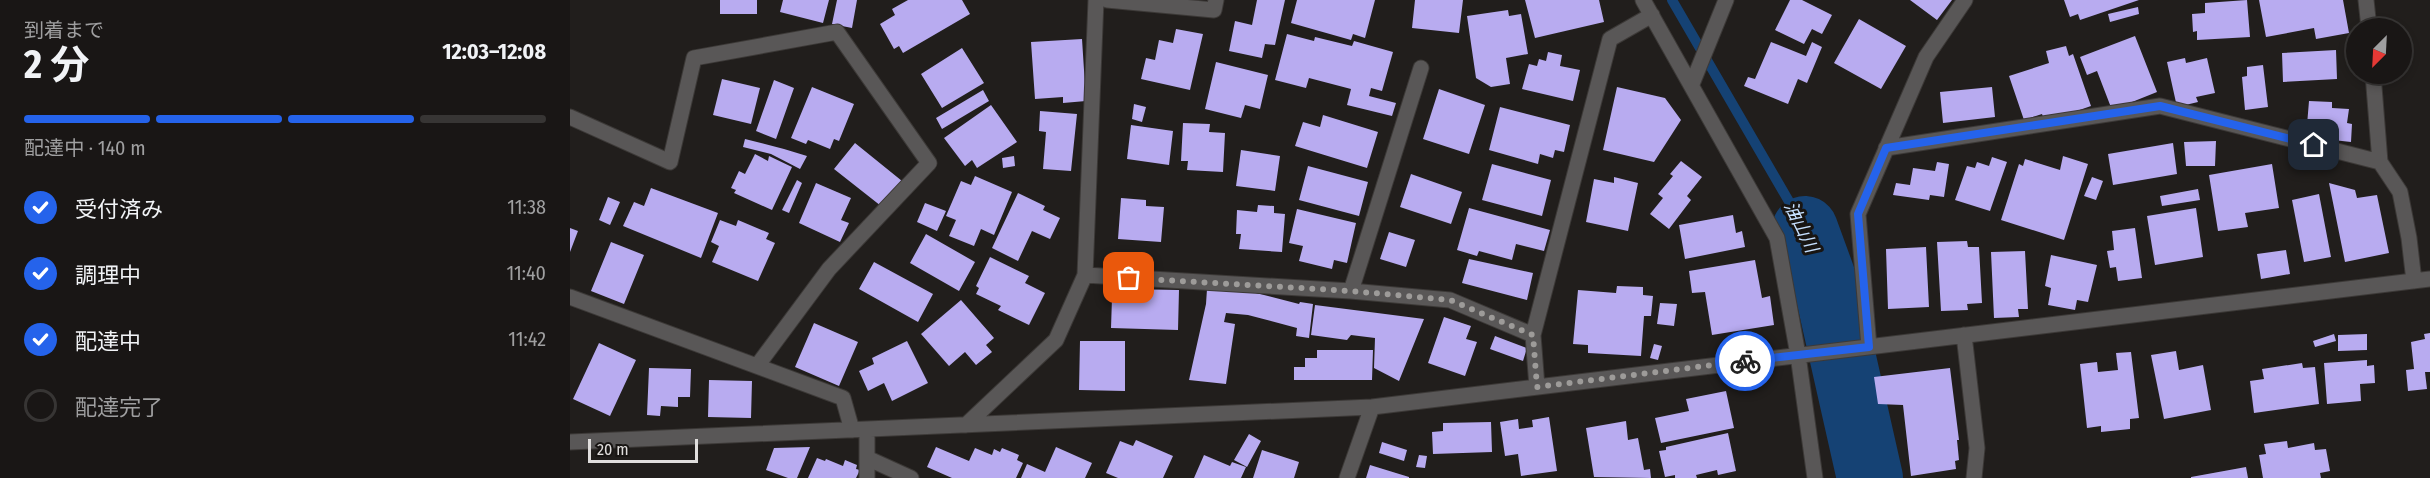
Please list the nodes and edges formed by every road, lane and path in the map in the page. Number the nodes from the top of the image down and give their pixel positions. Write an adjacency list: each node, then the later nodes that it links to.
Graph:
1 (1096, 0): 16 (street)
2 (1107, 0): 3 (street)
3 (1216, 0)
4 (1643, 0): 8 (street)
5 (1726, 0): 11 (street)
6 (1965, 0): 14 (street)
7 (2366, 0): 9 (street)
8 (1652, 15): 11 (street); 21 (street)
9 (2368, 18)
10 (1421, 68): 19 (street)
11 (1692, 84): 24 (street)
12 (2374, 84): 15 (street)
13 (570, 117): 25 (street)
14 (1886, 148): 15 (street); 23 (street)
15 (2380, 162): 18 (street)
16 (1085, 275): 19 (street); 28 (street)
17 (2430, 279): 18 (street)
18 (2414, 281): 22 (street)
19 (1351, 291): 21 (street)
20 (570, 297): 25 (street)
21 (1533, 335): 26 (street)
22 (1964, 335): 23 (street); 36 (street)
23 (1869, 347): 24 (street)
24 (1798, 355): 26 (street); 35 (street)
25 (757, 366): 29 (street)
26 (1537, 387): 27 (street)
27 (1372, 407): 28 (street); 34 (street)
28 (966, 425): 29 (street)
29 (859, 429): 30 (street); 31 (street)
30 (570, 442)
31 (867, 458): 32 (street); 33 (street)
32 (867, 478)
33 (911, 478)
34 (1347, 478)
35 (1815, 478)
36 (1974, 478)

